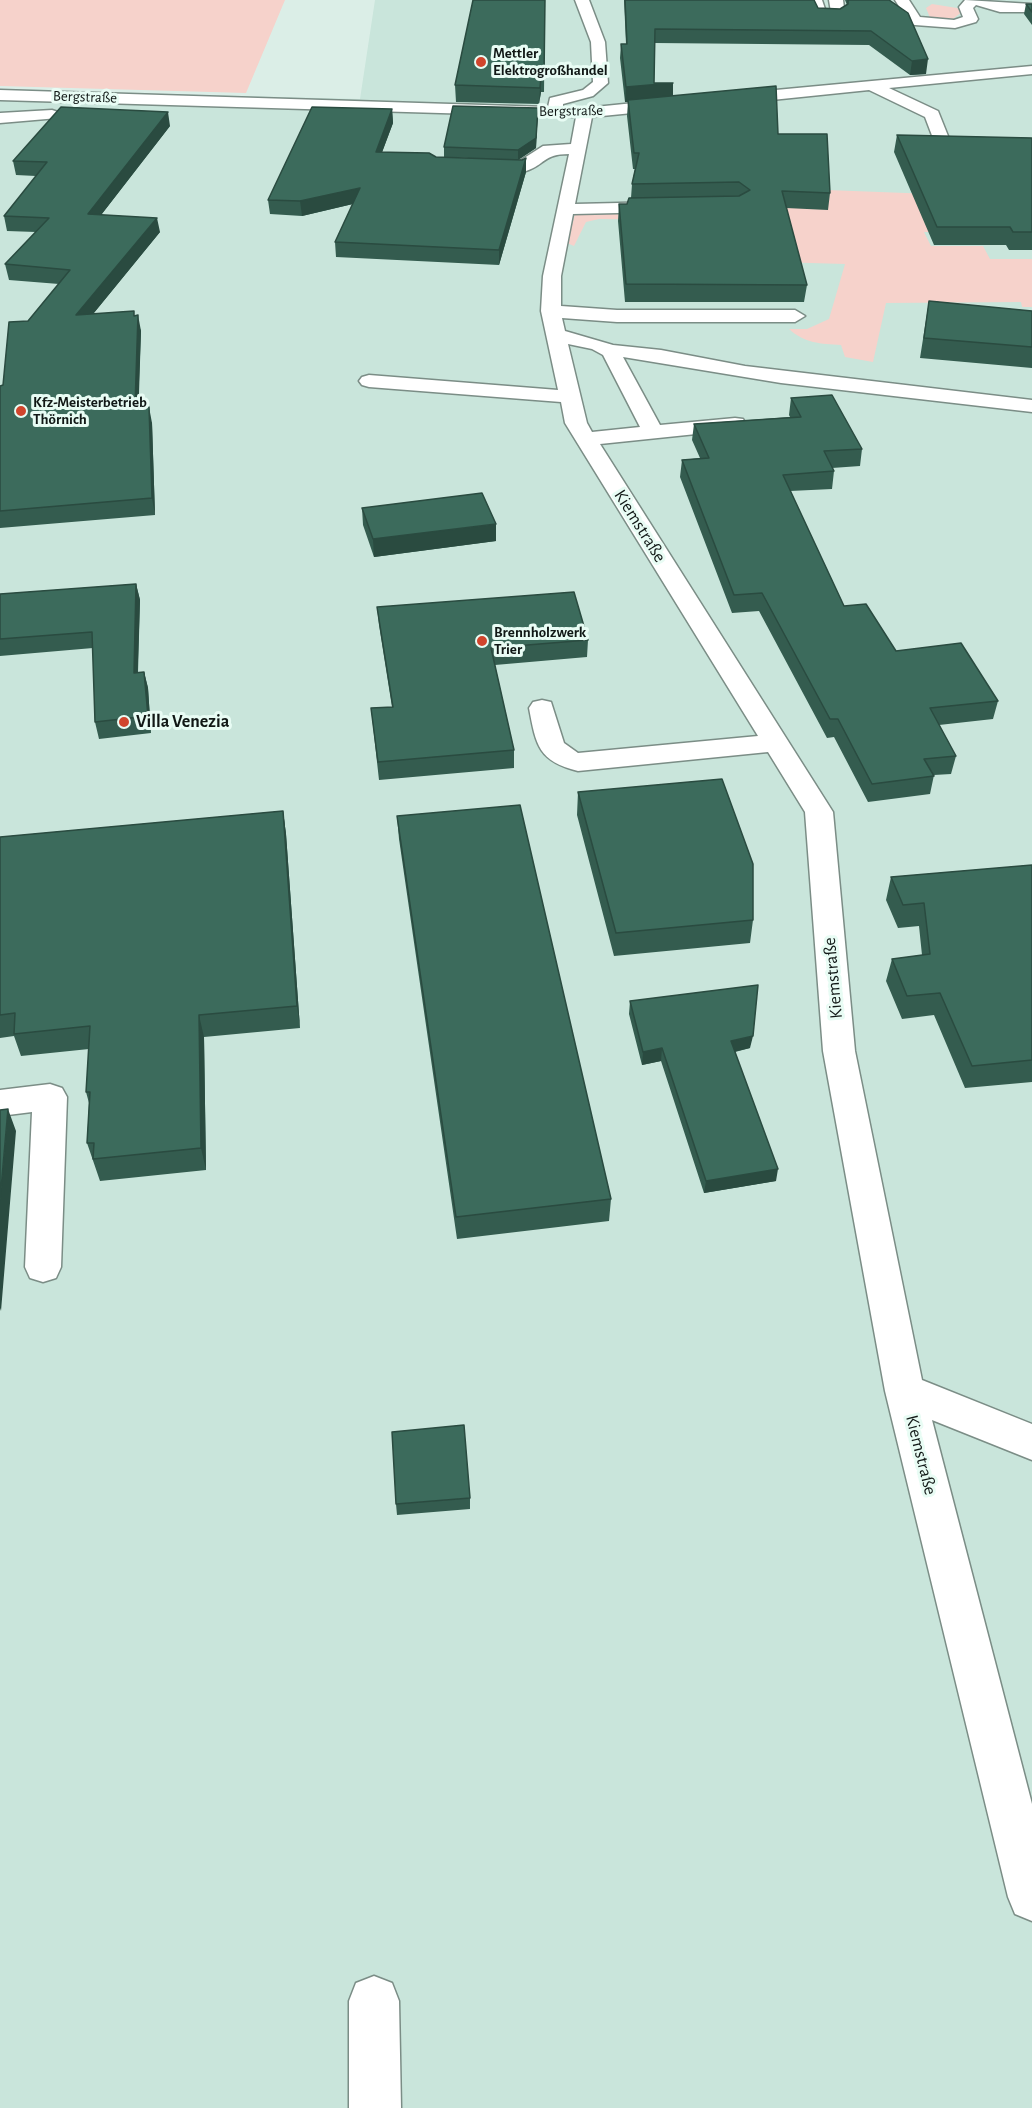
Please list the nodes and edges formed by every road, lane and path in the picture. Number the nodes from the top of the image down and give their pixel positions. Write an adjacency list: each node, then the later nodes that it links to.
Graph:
1 (582, 0): 15 (street)
2 (836, 0): 5 (street)
3 (902, 0): 4 (street)
4 (973, 0): 6 (street); 7 (street)
5 (815, 1)
6 (955, 2)
7 (1032, 8)
8 (1032, 70): 10 (street)
9 (554, 84): 15 (street, Kiemstraße)
10 (870, 85): 12 (street); 19 (street)
11 (0, 94): 14 (street, Bergstraße)
12 (716, 100)
13 (692, 102): 15 (street, Bergstraße)
14 (402, 107): 15 (street, Bergstraße); 17 (street)
15 (566, 109): 20 (street, Kiemstraße)
16 (63, 114): 18 (street)
17 (320, 115)
18 (0, 118)
19 (944, 147)
20 (578, 149): 21 (street); 23 (street, Kiemstraße)
21 (469, 165)
22 (680, 207): 23 (street)
23 (565, 209): 25 (street, Kiemstraße)
24 (795, 316): 25 (street)
25 (554, 323): 26 (street); 28 (street, Kiemstraße)
26 (609, 351): 29 (street); 31 (street)
27 (369, 381): 28 (street)
28 (572, 397): 32 (street, Kiemstraße)
29 (1032, 406)
30 (735, 424): 31 (street)
31 (653, 432): 32 (street)
32 (586, 439): 34 (street, Kiemstraße)
33 (542, 708): 34 (street)
34 (775, 743): 37 (street, Kiemstraße)
35 (0, 1103): 36 (street)
36 (43, 1267)
37 (905, 1391): 38 (street); 39 (street, Kiemstraße)
38 (1032, 1442)
39 (1032, 1897)
40 (374, 2001): 41 (street)
41 (375, 2108)

